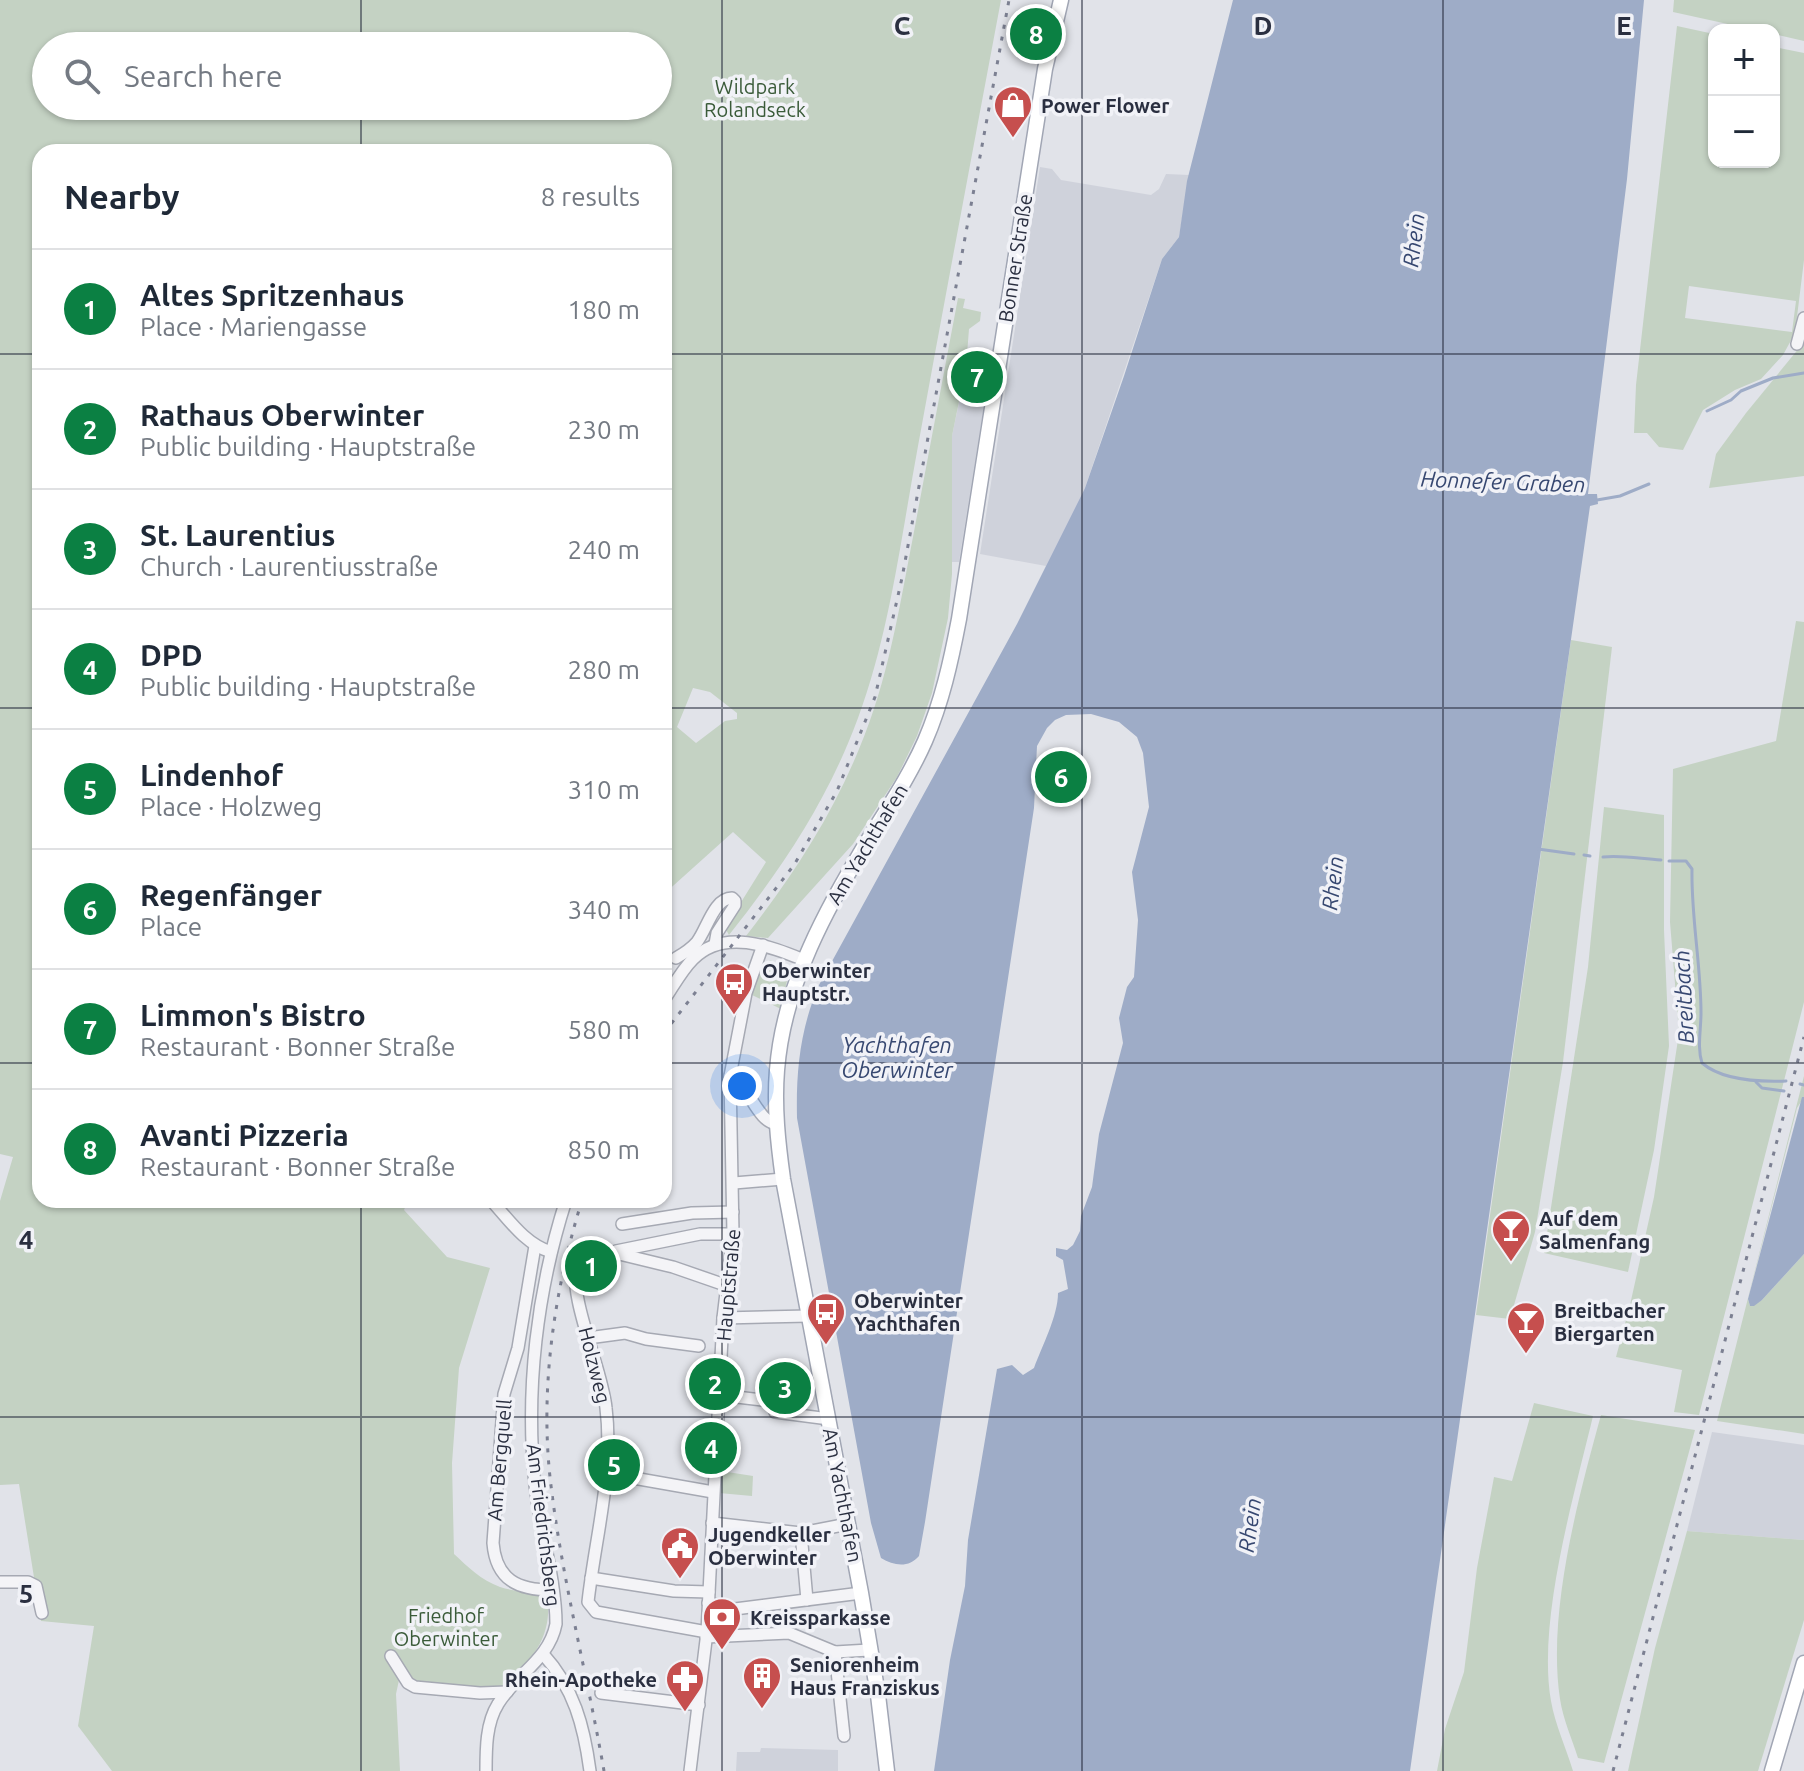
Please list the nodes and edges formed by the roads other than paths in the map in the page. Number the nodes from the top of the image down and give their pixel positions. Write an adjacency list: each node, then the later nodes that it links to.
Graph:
1 (1061, 0): 4 (main road, Bonner Straße)
2 (1804, 318): 3 (street)
3 (1797, 344)
4 (967, 565): 8 (main road, Am Yachthafen)
5 (715, 944): 6 (street); 7 (street); 9 (street)
6 (763, 945): 8 (street); 10 (street, Hauptstraße)
7 (676, 958)
8 (804, 960): 11 (main road, Am Yachthafen)
9 (672, 988)
10 (730, 1076): 11 (street); 13 (street, Hauptstraße)
11 (777, 1124): 12 (main road, Am Yachthafen)
12 (783, 1179): 13 (street); 23 (main road, Am Yachthafen)
13 (734, 1183): 16 (street, Hauptstraße)
14 (499, 1208): 19 (street)
15 (564, 1208): 20 (street, Am Friedrichsberg)
16 (733, 1212): 17 (street); 18 (street, Hauptstraße)
17 (622, 1224)
18 (733, 1234): 21 (street); 22 (street, Hauptstraße)
19 (535, 1246): 20 (street); 36 (street, Am Bergquell)
20 (551, 1252): 36 (street, Am Friedrichsberg)
21 (611, 1252): 22 (street); 25 (street, Holzweg)
22 (725, 1285): 24 (street, Hauptstraße)
23 (809, 1316): 24 (street); 28 (main road, Am Yachthafen)
24 (723, 1318): 27 (street, Hauptstraße)
25 (588, 1338): 26 (street); 29 (street, Holzweg)
26 (699, 1346)
27 (720, 1391): 28 (street); 30 (street, Hauptstraße)
28 (829, 1419): 32 (main road, Am Yachthafen)
29 (605, 1473): 30 (street); 34 (street, Holzweg)
30 (713, 1492): 31 (street, Hauptstraße)
31 (712, 1523): 33 (street); 38 (street, Hauptstraße)
32 (848, 1524): 33 (street); 37 (main road, Am Yachthafen)
33 (801, 1533): 39 (street)
34 (591, 1578): 38 (street); 41 (street, Holzweg)
35 (0, 1582): 40 (street)
36 (552, 1590): 44 (street, Am Friedrichsberg)
37 (861, 1593): 39 (street); 42 (main road, Am Yachthafen)
38 (708, 1598): 39 (street); 41 (street, Hauptstraße)
39 (807, 1600)
40 (42, 1613)
41 (706, 1635): 43 (street); 49 (street, Hauptstraße)
42 (869, 1650): 43 (street); 54 (main road, Am Yachthafen)
43 (835, 1652): 50 (street)
44 (543, 1654): 47 (street, Am Friedrichsberg); 52 (street)
45 (391, 1656): 47 (street)
46 (1804, 1663): 55 (main road)
47 (507, 1692): 51 (street, Am Friedrichsberg)
48 (601, 1693): 49 (street)
49 (699, 1705): 53 (street, Hauptstraße)
50 (844, 1736)
51 (486, 1771)
52 (590, 1771)
53 (690, 1771)
54 (887, 1771)
55 (1772, 1771)

